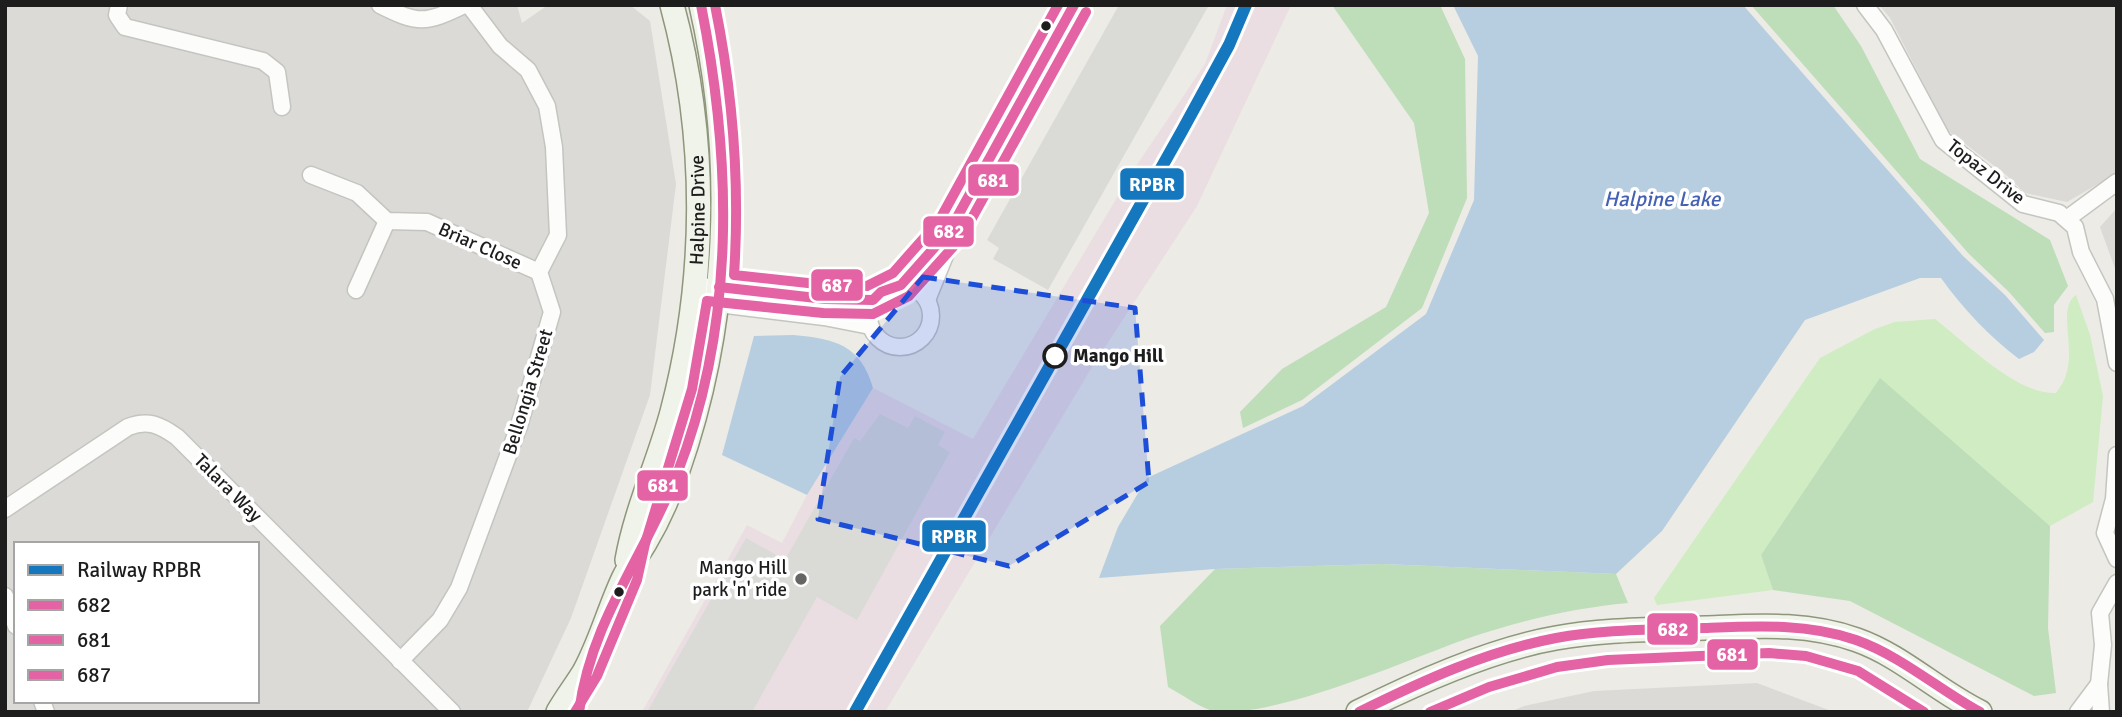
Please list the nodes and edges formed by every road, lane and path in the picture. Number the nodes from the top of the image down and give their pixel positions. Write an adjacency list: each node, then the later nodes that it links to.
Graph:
1 (119, 5): 8 (street)
2 (380, 5): 3 (street)
3 (466, 5): 14 (street)
4 (672, 5): 17 (main road, Halpine Drive)
5 (701, 5): 18 (main road, Halpine Drive)
6 (1074, 5): 13 (street)
7 (1865, 5): 11 (street, Topaz Drive)
8 (282, 107)
9 (311, 175): 12 (street)
10 (2117, 182): 11 (street)
11 (2068, 218): 22 (street)
12 (387, 222): 14 (street, Briar Close); 16 (street)
13 (950, 230): 15 (street); 20 (street)
14 (539, 272): 30 (street, Bellongia Street)
15 (901, 285): 19 (street); 20 (street)
16 (356, 290)
17 (694, 293): 18 (street); 26 (main road, Halpine Drive)
18 (718, 296): 19 (street); 21 (street); 26 (main road, Halpine Drive)
19 (873, 300): 21 (street)
20 (927, 300): 21 (street)
21 (870, 326)
22 (2117, 363)
23 (2117, 455): 25 (street)
24 (5, 509): 30 (street, Talara Way)
25 (2117, 559)
26 (624, 576): 31 (main road, Halpine Drive)
27 (2117, 583): 32 (street)
28 (5, 596): 29 (street)
29 (14, 621)
30 (400, 661): 33 (street, Talara Way)
31 (585, 670): 34 (main road, Halpine Drive); 35 (main road, Halpine Drive)
32 (2099, 684): 40 (street); 41 (street)
33 (452, 712)
34 (558, 712)
35 (579, 712)
36 (1358, 712): 39 (main road)
37 (1393, 712): 38 (main road)
38 (1951, 712)
39 (1980, 712)
40 (2078, 712)
41 (2101, 712)

